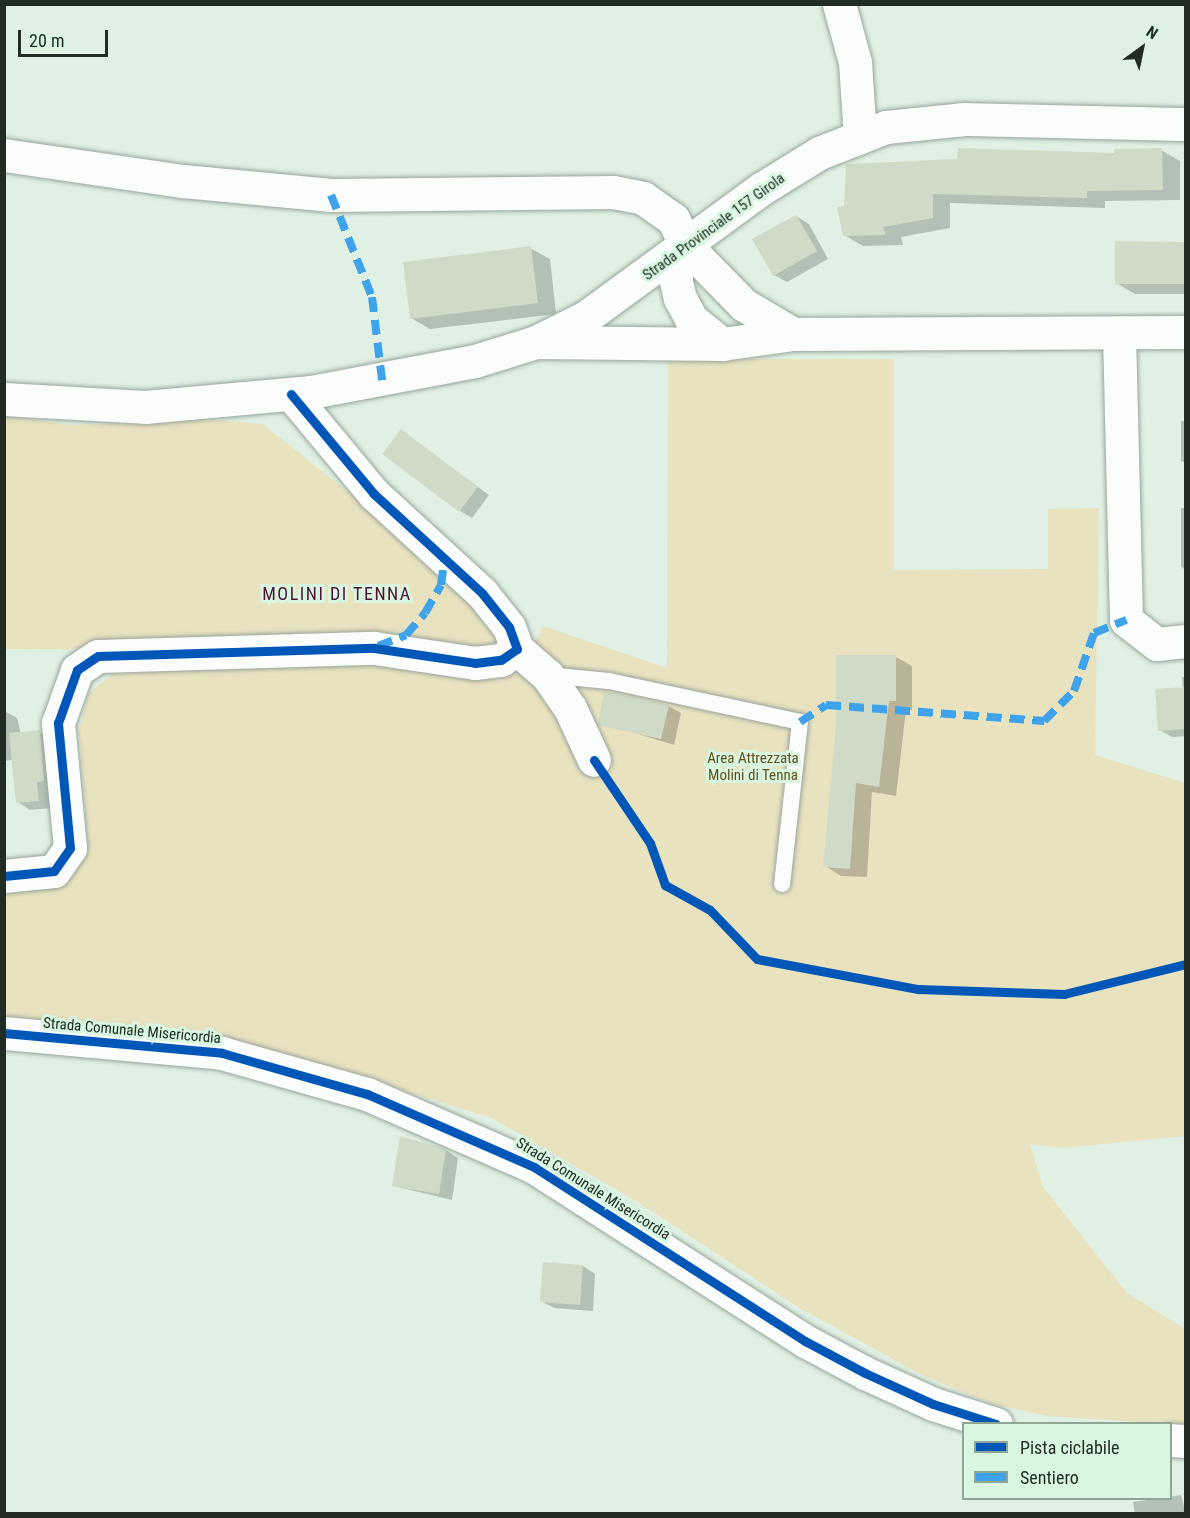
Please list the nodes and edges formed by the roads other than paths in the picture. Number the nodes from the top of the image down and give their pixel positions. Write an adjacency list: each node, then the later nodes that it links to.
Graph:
1 (839, 4): 3 (street)
2 (1185, 124): 3 (street, Strada Provinciale 157 Girola)
3 (860, 136): 5 (street, Strada Provinciale 157 Girola)
4 (4, 155): 5 (street)
5 (686, 246): 8 (street); 9 (street, Strada Provinciale 157 Girola); 10 (street)
6 (1185, 332): 7 (street, Strada Provinciale 157 Girola)
7 (1119, 333): 8 (street, Strada Provinciale 157 Girola); 13 (street)
8 (794, 334): 10 (street, Strada Provinciale 157 Girola)
9 (536, 342): 10 (street, Strada Provinciale 157 Girola); 11 (street, Strada Provinciale 157 Girola)
10 (722, 344)
11 (291, 393): 12 (street, Strada Provinciale 157 Girola); 14 (street)
12 (4, 399)
13 (1185, 641)
14 (517, 649): 15 (street); 17 (street)
15 (547, 675): 16 (street); 18 (lane)
16 (594, 760)
17 (4, 876)
18 (782, 884)
19 (4, 1033): 20 (street, Strada Comunale Misericordia)
20 (990, 1422)

